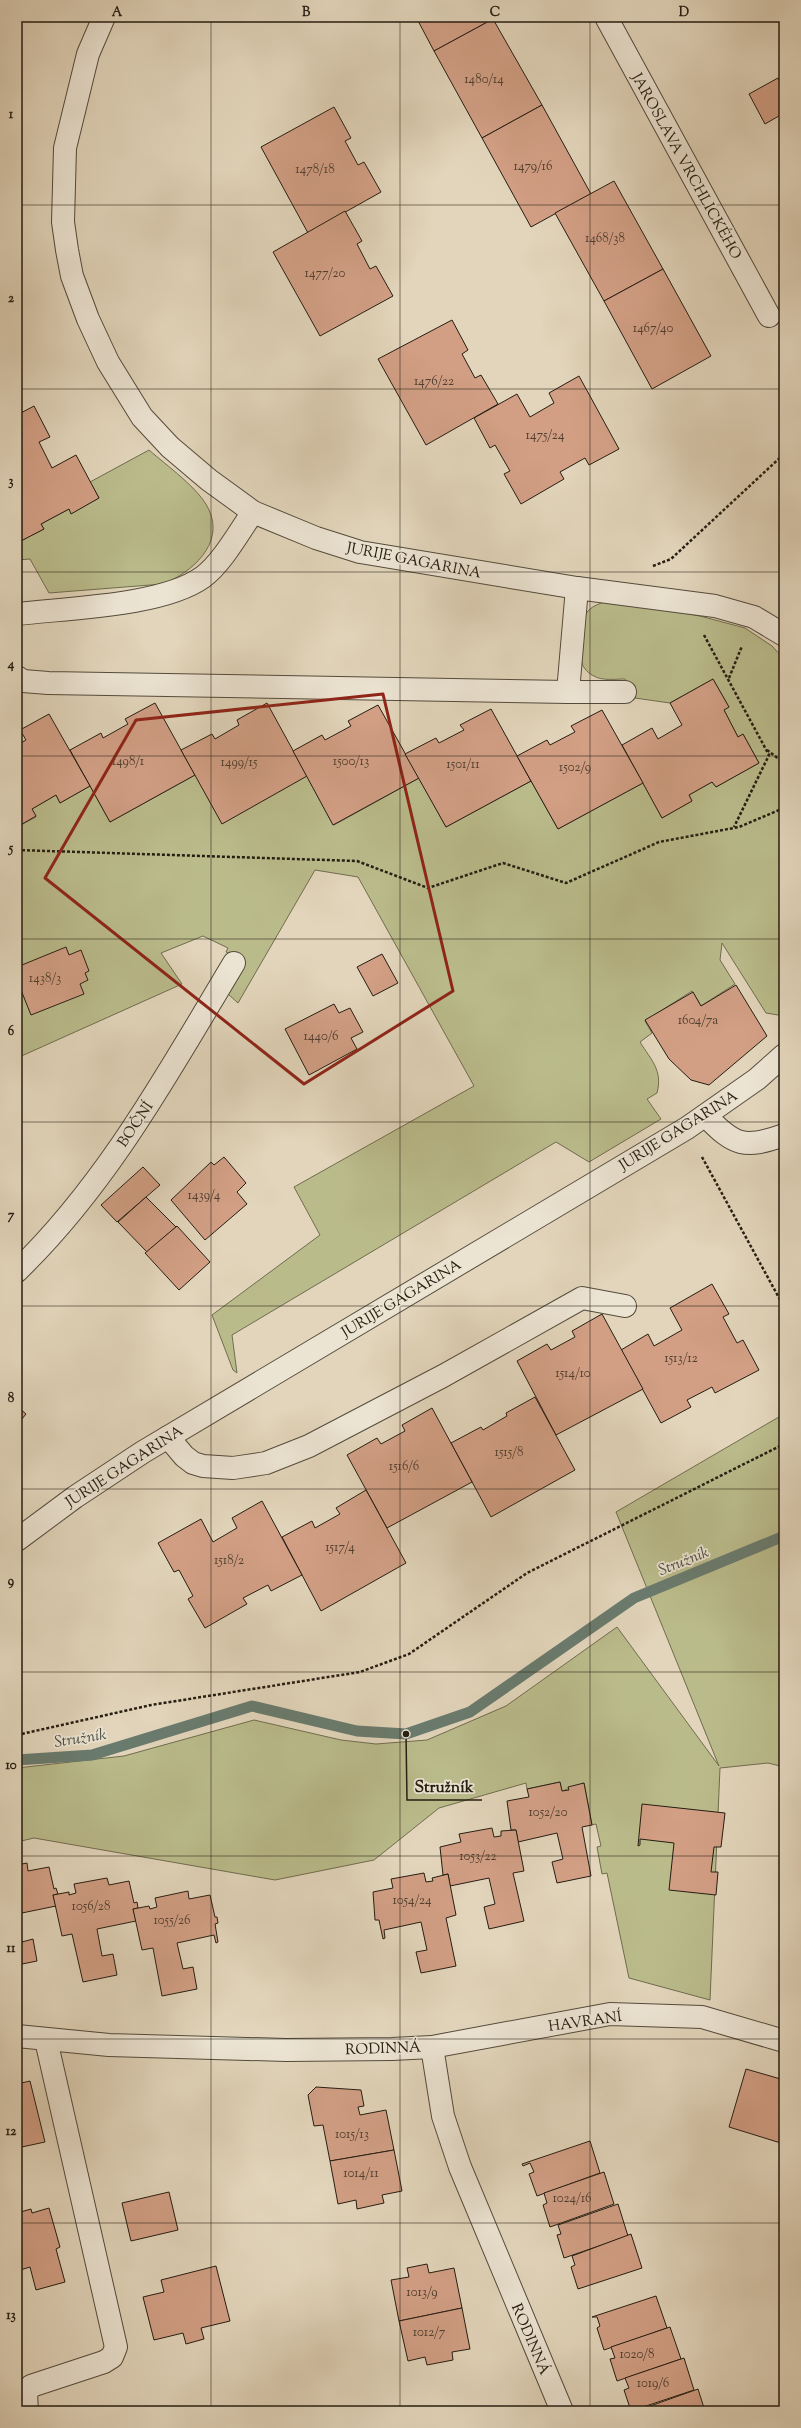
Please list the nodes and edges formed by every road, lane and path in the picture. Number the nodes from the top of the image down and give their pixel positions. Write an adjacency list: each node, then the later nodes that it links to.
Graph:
1 (104, 17): 5 (street, JURIJE GAGARINA)
2 (606, 17): 3 (street, JAROSLAVA VRCHLICKÉHO)
3 (769, 316)
4 (784, 454): 6 (path)
5 (252, 512): 7 (street, JURIJE GAGARINA); 9 (street)
6 (650, 568)
7 (577, 588): 8 (street, JURIJE GAGARINA); 12 (street)
8 (684, 600): 10 (street, JURIJE GAGARINA); 14 (path)
9 (17, 614)
10 (784, 635)
11 (17, 677): 12 (street)
12 (568, 692): 13 (street)
13 (625, 692)
14 (766, 750): 15 (path); 17 (path)
15 (784, 763)
16 (784, 808): 17 (path)
17 (733, 828): 18 (path)
18 (17, 850)
19 (234, 963): 24 (street, BOČNÍ)
20 (784, 1055): 21 (street, JURIJE GAGARINA)
21 (706, 1116): 22 (street, JURIJE GAGARINA); 23 (street)
22 (687, 1128): 26 (path); 27 (street, JURIJE GAGARINA)
23 (784, 1135)
24 (17, 1271)
25 (625, 1306): 27 (street)
26 (784, 1307)
27 (168, 1437): 29 (street, JURIJE GAGARINA)
28 (784, 1444): 30 (path)
29 (17, 1540)
30 (17, 1735)
31 (17, 2036): 32 (street, RODINNÁ)
32 (46, 2040): 34 (street, RODINNÁ); 35 (street)
33 (784, 2041): 34 (street, HAVRANÍ)
34 (432, 2046): 36 (street, RODINNÁ)
35 (27, 2411)
36 (562, 2411)

